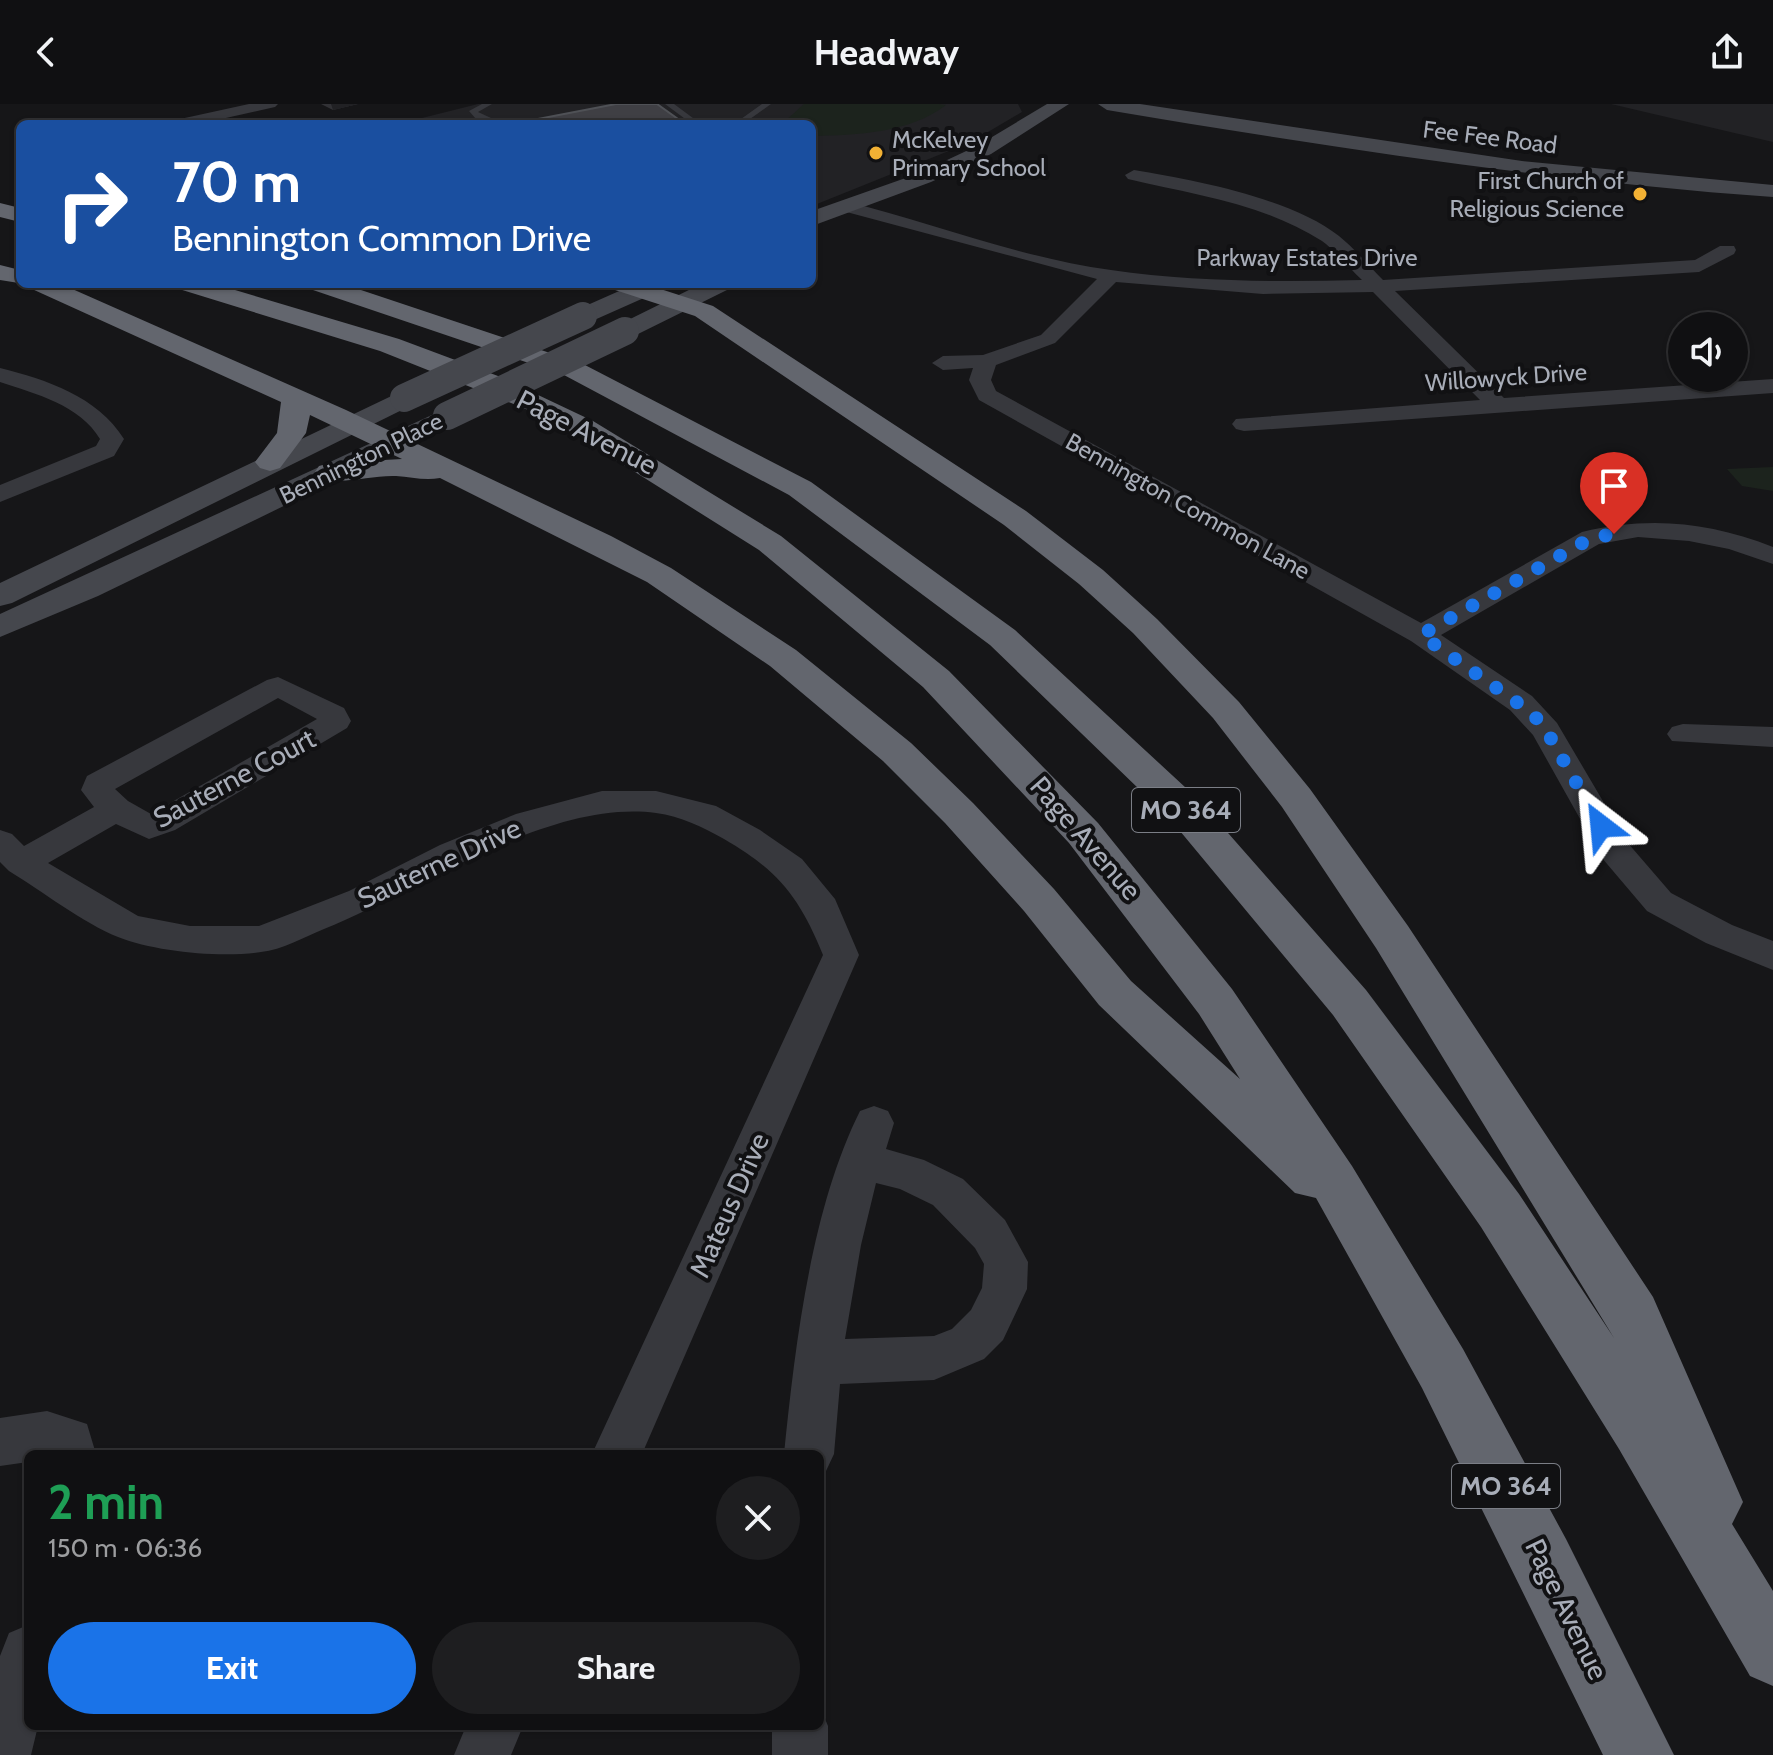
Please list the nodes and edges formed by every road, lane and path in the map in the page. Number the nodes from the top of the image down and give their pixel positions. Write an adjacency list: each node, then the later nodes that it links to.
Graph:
1 (270, 104): 6 (street)
2 (488, 104): 7 (lane)
3 (669, 104): 8 (lane)
4 (767, 104): 9 (lane)
5 (1066, 113): 10 (main road); 10 (main road, Fee Fee Road); 11 (main road); 11 (main road)
6 (196, 120)
7 (488, 120)
8 (691, 120)
9 (744, 120)
10 (1208, 121): 14 (main road, Fee Fee Road)
11 (984, 150): 13 (main road)
12 (1134, 175): 21 (street)
13 (924, 178): 15 (main road); 16 (main road)
14 (1773, 191)
15 (845, 206): 16 (street, Parkway Estates Drive); 17 (main road)
16 (870, 213): 18 (main road); 20 (street, Parkway Estates Drive)
17 (816, 217)
18 (816, 238)
19 (1727, 250): 21 (street, Parkway Estates Drive)
20 (1111, 276): 21 (street, Parkway Estates Drive); 31 (street)
21 (1380, 286): 36 (street)
22 (50, 288): 35 (highway)
23 (202, 288): 54 (highway, Page Avenue / MO 364)
24 (334, 288): 60 (highway, Page Avenue / MO 364)
25 (635, 288): 37 (main road, Bennington Place, bridge)
26 (644, 288): 29 (highway)
27 (712, 288): 29 (main road, Bennington Place)
28 (716, 288): 30 (highway)
29 (681, 303): 30 (highway); 39 (main road, Bennington Place, bridge)
30 (736, 332): 60 (highway)
31 (986, 361): 32 (street); 47 (street, Bennington Common Lane)
32 (943, 363)
33 (0, 375): 43 (street)
34 (1773, 386): 36 (street, Willowyck Drive)
35 (295, 398): 37 (highway); 40 (highway)
36 (1496, 403): 38 (street, Willowyck Drive)
37 (350, 423): 39 (highway); 40 (main road, Bennington Place)
38 (1244, 424)
39 (391, 443): 41 (main road, Bennington Place); 42 (highway)
40 (270, 462): 45 (main road, Bennington Place)
41 (330, 472): 42 (highway); 46 (main road, Bennington Place)
42 (456, 475): 54 (highway)
43 (0, 494)
44 (1773, 556): 47 (street)
45 (0, 596)
46 (0, 627)
47 (1421, 635): 53 (street, Bennington Common Lane)
48 (1683, 734): 49 (street)
49 (1773, 737)
50 (116, 809): 50 (street, Sauterne Court); 51 (street, Sauterne Court)
51 (10, 853): 52 (street, Sauterne Drive)
52 (841, 955): 58 (street, Mateus Drive)
53 (1773, 956)
54 (1361, 1222): 67 (highway, Page Avenue / MO 364)
55 (816, 1363): 55 (street); 59 (street)
56 (0, 1442): 57 (street)
57 (71, 1450)
58 (619, 1450)
59 (809, 1450)
60 (1773, 1650)
61 (24, 1668): 64 (street)
62 (493, 1730): 65 (street)
63 (800, 1730): 66 (street)
64 (3, 1755)
65 (482, 1755)
66 (800, 1755)
67 (1639, 1755)

